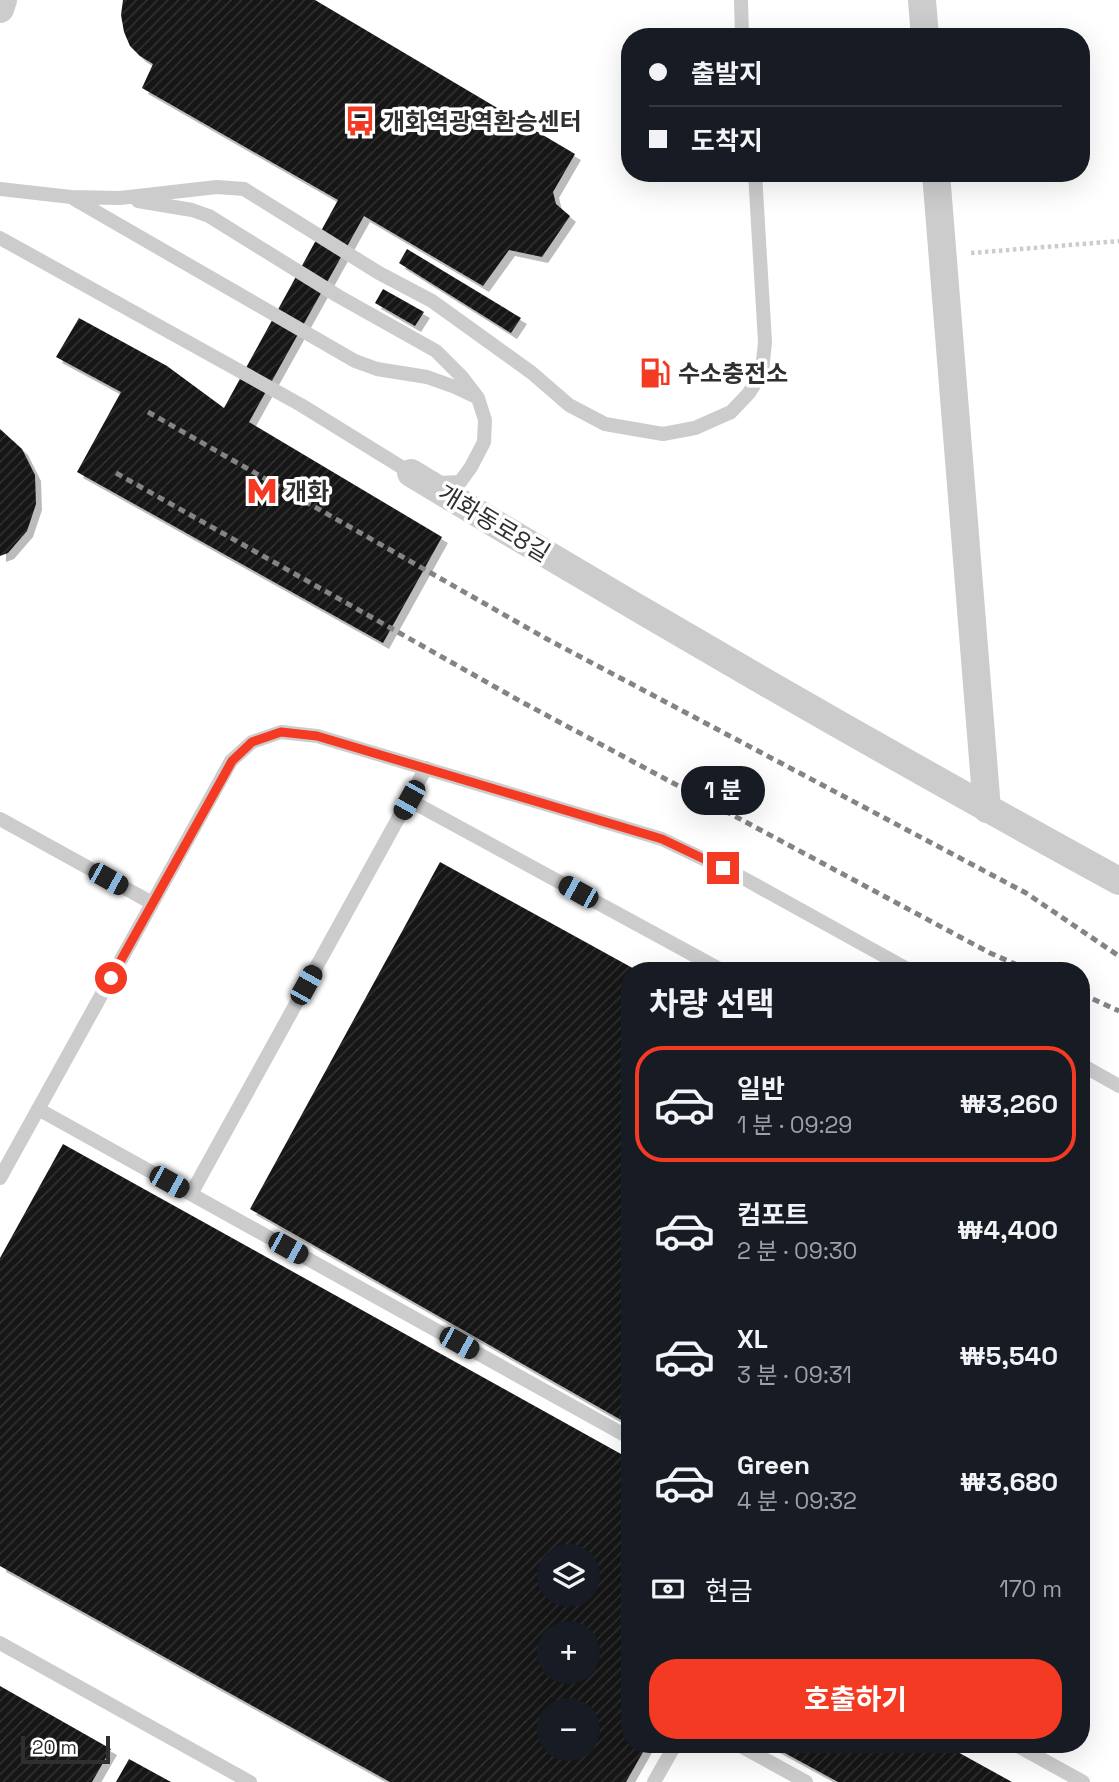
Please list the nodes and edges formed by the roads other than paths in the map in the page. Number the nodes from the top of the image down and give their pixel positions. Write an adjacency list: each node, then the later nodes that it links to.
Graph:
1 (3, 0): 4 (street)
2 (741, 0): 5 (lane)
3 (922, 0): 6 (street)
4 (0, 9)
5 (742, 28)
6 (924, 28)
7 (756, 182): 11 (lane)
8 (937, 182): 18 (street)
9 (0, 189): 10 (lane)
10 (71, 197): 11 (lane); 13 (lane)
11 (120, 198): 13 (lane)
12 (0, 238): 14 (lane, 개화동로8길)
13 (478, 398): 15 (lane)
14 (411, 473): 18 (street, 개화동로8길)
15 (438, 483)
16 (426, 768): 17 (lane); 21 (lane); 23 (lane)
17 (409, 800): 22 (lane); 28 (lane)
18 (987, 809): 20 (street, 개화동로8길)
19 (0, 819): 21 (lane)
20 (1119, 881)
21 (152, 904): 26 (lane)
22 (706, 962)
23 (895, 962)
24 (1090, 1070): 25 (lane)
25 (1119, 1086)
26 (38, 1109): 27 (lane); 28 (lane)
27 (0, 1178)
28 (191, 1194): 29 (lane)
29 (621, 1433)
30 (0, 1643): 34 (lane)
31 (670, 1753): 35 (lane)
32 (753, 1753): 36 (lane)
33 (1030, 1753): 37 (lane)
34 (250, 1782)
35 (654, 1782)
36 (806, 1782)
37 (1083, 1782)

